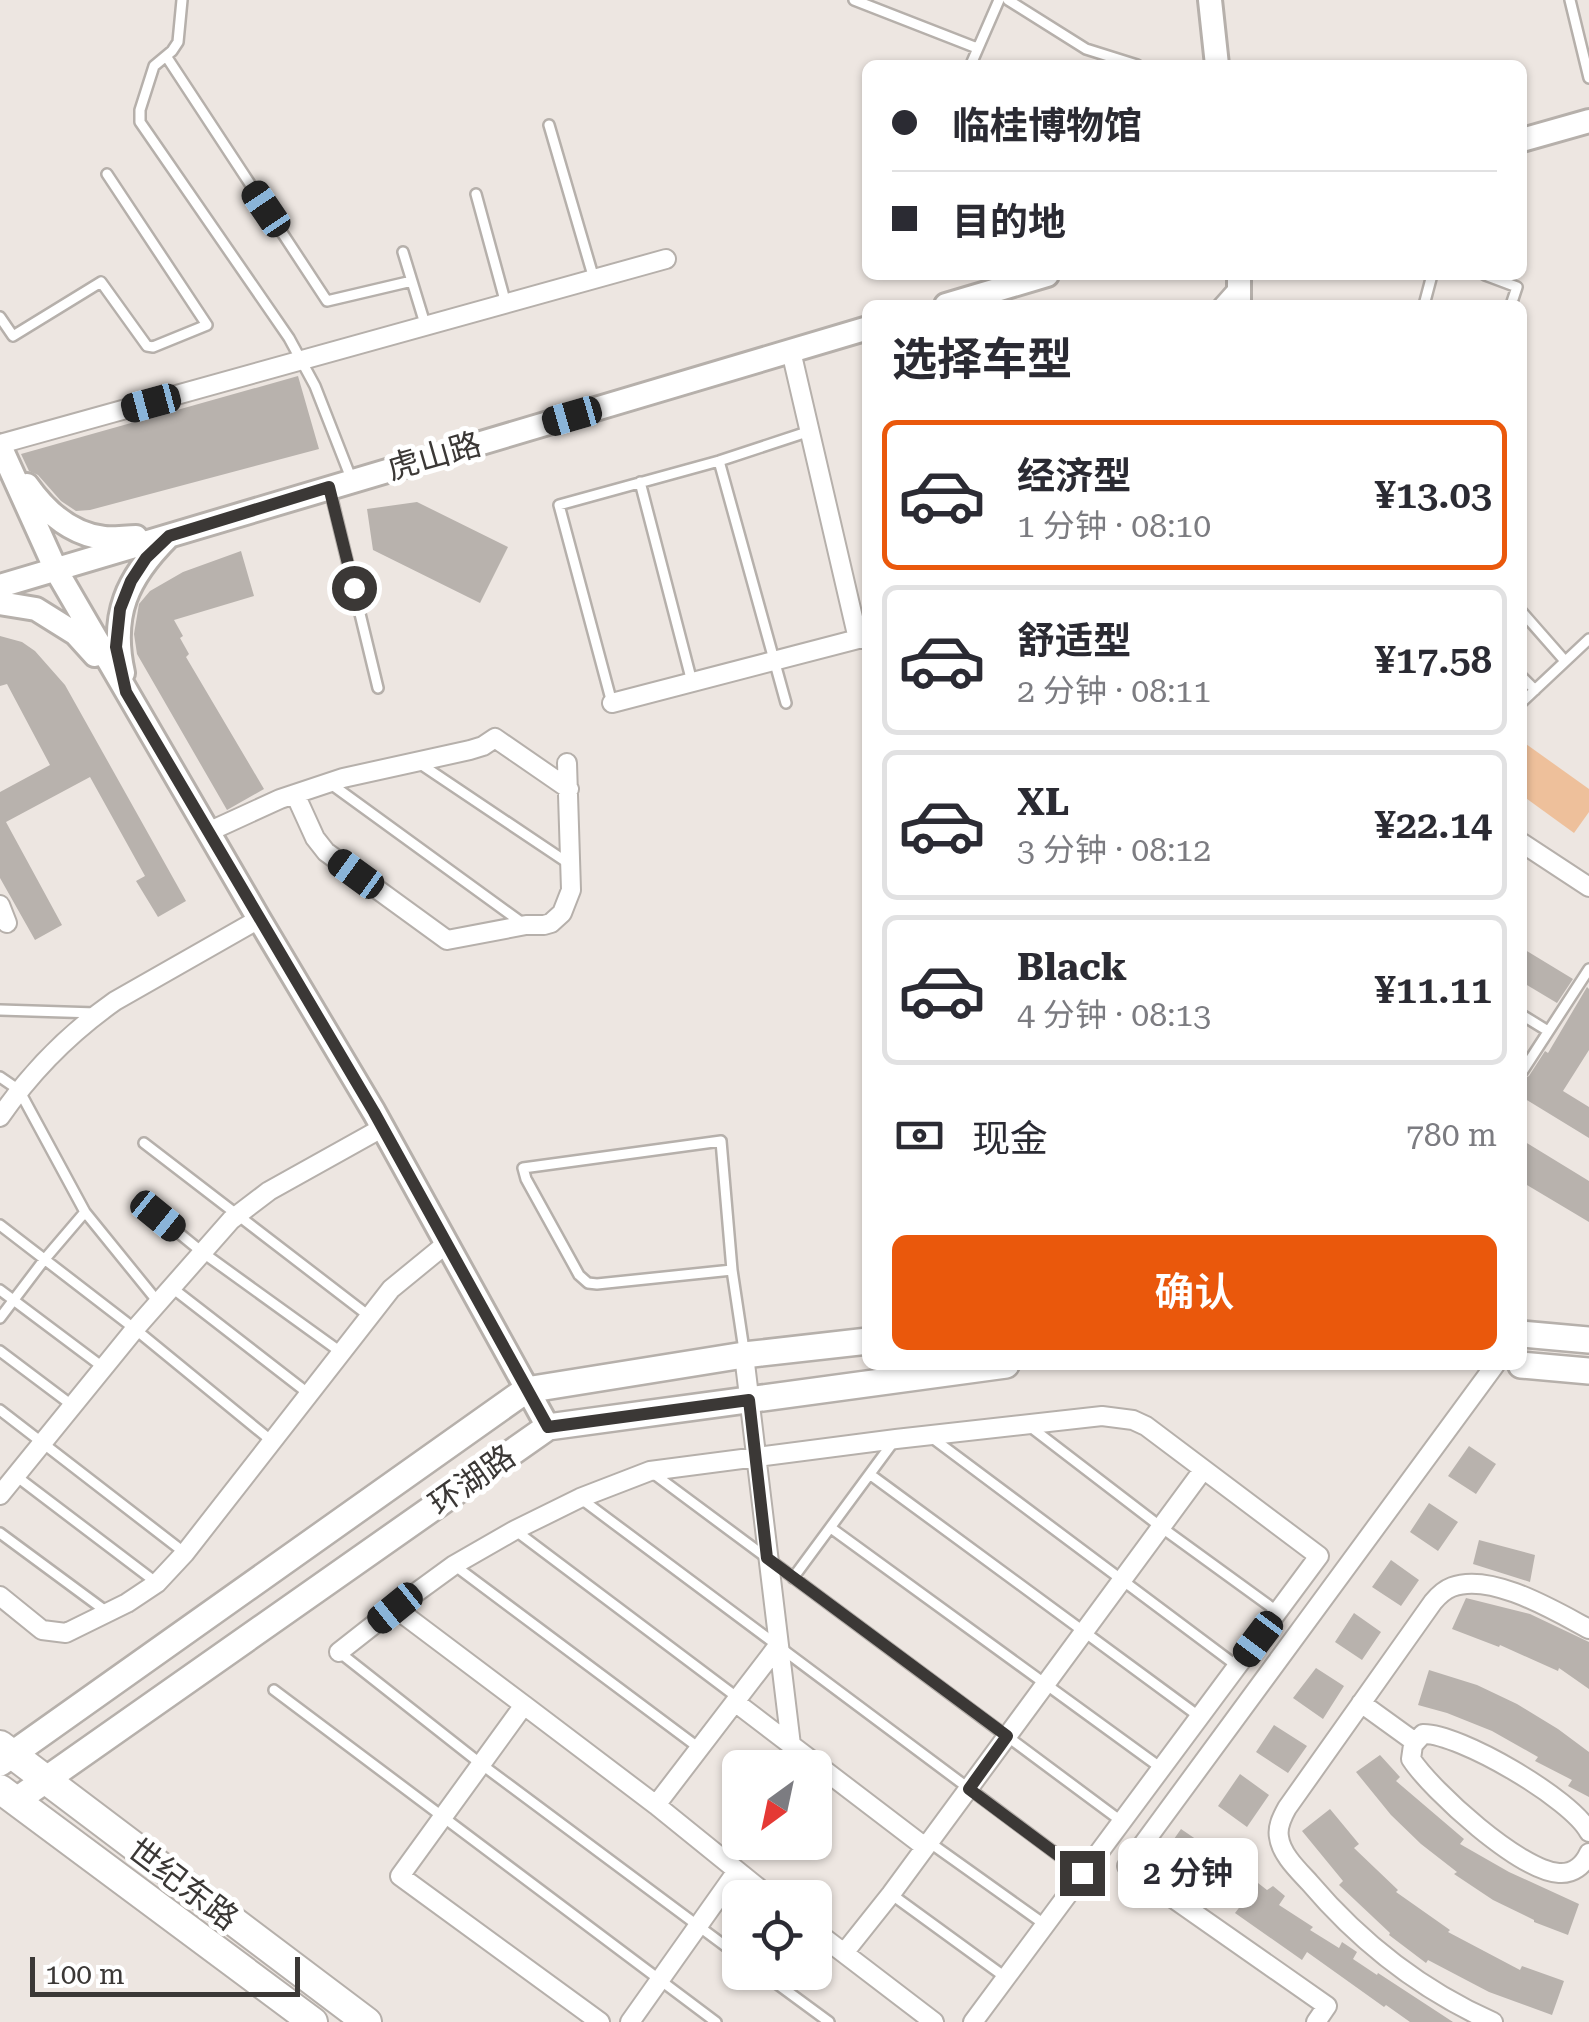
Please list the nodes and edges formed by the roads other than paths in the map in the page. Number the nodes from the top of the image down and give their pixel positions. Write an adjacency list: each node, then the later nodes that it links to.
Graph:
1 (182, 0): 8 (lane)
2 (854, 0): 7 (lane)
3 (999, 0): 7 (lane)
4 (1008, 0): 10 (lane)
5 (1210, 0): 11 (street)
6 (1570, 0): 12 (lane)
7 (978, 48): 9 (lane)
8 (166, 56): 23 (lane); 31 (lane)
9 (973, 60)
10 (1120, 60)
11 (1216, 60)
12 (1589, 78)
13 (1589, 121): 15 (street)
14 (549, 125): 20 (lane)
15 (1527, 139)
16 (106, 174): 27 (lane)
17 (476, 194): 26 (lane)
18 (403, 252): 23 (lane)
19 (666, 259): 20 (street)
20 (594, 279): 26 (street)
21 (1030, 280): 24 (street)
22 (1498, 280): 25 (lane)
23 (412, 281): 28 (lane)
24 (963, 300)
25 (1513, 300)
26 (506, 304): 28 (street)
27 (0, 317)
28 (426, 327): 31 (street)
29 (862, 330): 30 (street, 虎山路)
30 (791, 351): 32 (street); 37 (street, 虎山路)
31 (303, 362): 33 (street); 37 (lane)
32 (810, 431): 34 (lane); 44 (street)
33 (0, 445): 39 (street); 40 (street)
34 (719, 460): 36 (lane); 47 (lane)
35 (0, 464): 38 (street)
36 (640, 482): 49 (lane); 55 (lane)
37 (341, 484): 39 (street, 虎山路); 51 (lane)
38 (0, 491)
39 (169, 536): 40 (street, 虎山路); 53 (street)
40 (56, 570): 41 (street, 虎山路); 53 (street)
41 (0, 586)
42 (0, 603): 53 (street)
43 (1527, 618): 48 (lane)
44 (862, 635)
45 (862, 639): 47 (street)
46 (1589, 639): 48 (lane)
47 (774, 660): 49 (street); 56 (lane)
48 (1565, 661): 52 (lane)
49 (692, 682): 55 (street)
50 (1527, 682): 52 (lane)
51 (378, 688)
52 (1535, 690): 54 (lane)
53 (126, 692): 62 (street)
54 (1527, 697)
55 (612, 703)
56 (786, 703)
57 (416, 761): 59 (street); 60 (street); 64 (lane)
58 (566, 763): 60 (street)
59 (329, 782): 61 (street); 67 (lane)
60 (568, 789): 64 (street)
61 (295, 794): 62 (street); 67 (street)
62 (208, 832): 66 (street)
63 (1527, 847): 65 (street)
64 (570, 865): 67 (street)
65 (1589, 887)
66 (259, 920): 70 (street); 77 (street)
67 (526, 926)
68 (1589, 969): 72 (lane)
69 (0, 1010): 70 (lane)
70 (98, 1013): 75 (street)
71 (1527, 1018): 72 (lane)
72 (1548, 1031): 73 (lane)
73 (1527, 1064)
74 (0, 1077): 75 (lane)
75 (19, 1090): 76 (street); 79 (lane)
76 (0, 1117)
77 (382, 1128): 81 (street); 83 (street)
78 (144, 1143): 81 (lane)
79 (85, 1212): 85 (lane); 90 (lane)
80 (158, 1216): 84 (lane)
81 (237, 1216): 84 (street); 91 (lane)
82 (0, 1225): 85 (lane)
83 (446, 1244): 91 (street); 105 (street)
84 (202, 1252): 87 (street); 98 (lane)
85 (44, 1260): 89 (lane); 93 (lane)
86 (732, 1270): 86 (lane); 99 (lane)
87 (171, 1286): 90 (street); 106 (lane)
88 (0, 1290): 89 (lane)
89 (13, 1300): 92 (lane); 101 (lane)
90 (158, 1302): 93 (street)
91 (370, 1316): 98 (street)
92 (0, 1318)
93 (134, 1330): 101 (street); 115 (lane)
94 (1527, 1334): 95 (main road)
95 (1589, 1340)
96 (862, 1343): 99 (main road, 环湖路)
97 (0, 1352): 108 (lane)
98 (342, 1352): 106 (street)
99 (744, 1354): 105 (main road, 环湖路); 107 (street)
100 (1527, 1366): 104 (main road)
101 (104, 1368): 108 (street)
102 (969, 1370): 107 (main road, 环湖路)
103 (1492, 1370): 185 (street)
104 (1589, 1371)
105 (526, 1390): 111 (street); 152 (main road, 环湖路)
106 (310, 1394): 115 (street)
107 (749, 1400): 111 (main road, 环湖路); 116 (street)
108 (73, 1406): 114 (street)
109 (0, 1410): 114 (lane)
110 (1027, 1424): 112 (street); 117 (street); 123 (lane)
111 (548, 1427): 155 (main road, 环湖路)
112 (928, 1435): 113 (street); 131 (lane)
113 (896, 1439): 116 (street); 119 (lane)
114 (44, 1442): 120 (street); 127 (lane)
115 (272, 1442): 127 (street)
116 (756, 1458): 118 (street); 128 (street)
117 (1203, 1470): 123 (street); 135 (street)
118 (650, 1471): 122 (street); 128 (lane)
119 (871, 1475): 124 (lane); 138 (lane)
120 (16, 1476): 121 (street); 132 (lane)
121 (0, 1496)
122 (580, 1498): 125 (street); 139 (lane)
123 (1162, 1527): 131 (street); 135 (lane)
124 (831, 1528): 130 (lane); 142 (lane)
125 (515, 1530): 129 (street); 144 (lane)
126 (0, 1533): 136 (lane)
127 (185, 1554): 132 (street)
128 (767, 1558): 130 (lane); 139 (street)
129 (454, 1566): 134 (street); 151 (lane)
130 (793, 1578): 148 (lane)
131 (1122, 1581): 138 (street); 141 (lane)
132 (157, 1583): 136 (street)
133 (0, 1596): 136 (street)
134 (395, 1608): 140 (street); 146 (street)
135 (1278, 1612): 141 (street)
136 (109, 1613)
137 (1589, 1629): 145 (street)
138 (1084, 1632): 142 (street); 147 (lane)
139 (778, 1646): 144 (street); 150 (street); 156 (lane)
140 (339, 1652): 153 (lane)
141 (1238, 1666): 147 (street)
142 (1046, 1684): 148 (street); 154 (lane)
143 (274, 1690): 159 (lane)
144 (737, 1700): 150 (street); 151 (street)
145 (1362, 1703): 149 (street); 186 (street)
146 (524, 1706): 153 (street); 158 (street)
147 (1200, 1716): 154 (street)
148 (1007, 1736): 156 (street); 160 (lane)
149 (1415, 1742): 161 (street); 163 (street)
150 (790, 1745): 162 (street)
151 (699, 1748): 158 (street)
152 (4, 1754): 155 (main road, 世纪东路)
153 (482, 1764): 159 (street); 169 (lane)
154 (1161, 1768): 160 (street)
155 (46, 1780): 157 (main road, 环湖路); 178 (main road, 世纪东路)
156 (969, 1789): 162 (street); 165 (lane)
157 (9, 1794): 176 (main road, 世纪东路)
158 (656, 1805): 164 (street)
159 (442, 1818): 174 (lane); 179 (street)
160 (1121, 1822): 165 (street)
161 (1589, 1832)
162 (927, 1845): 167 (street); 168 (lane)
163 (1588, 1859)
164 (737, 1871): 166 (street); 169 (street)
165 (1082, 1873): 168 (street)
166 (748, 1880)
167 (891, 1894): 172 (street); 173 (lane)
168 (1044, 1924): 173 (street)
169 (698, 1926): 170 (lane); 174 (street)
170 (722, 1944)
171 (832, 1944): 172 (street)
172 (844, 1954): 183 (street)
173 (1005, 1977): 184 (street)
174 (659, 1980): 180 (street); 181 (lane)
175 (785, 1990): 182 (lane)
176 (279, 2010): 177 (main road, 世纪东路)
177 (313, 2022)
178 (367, 2022)
179 (600, 2022)
180 (630, 2022)
181 (716, 2022)
182 (829, 2022)
183 (934, 2022)
184 (973, 2022)
185 (1316, 2022)
186 (1493, 2022)

